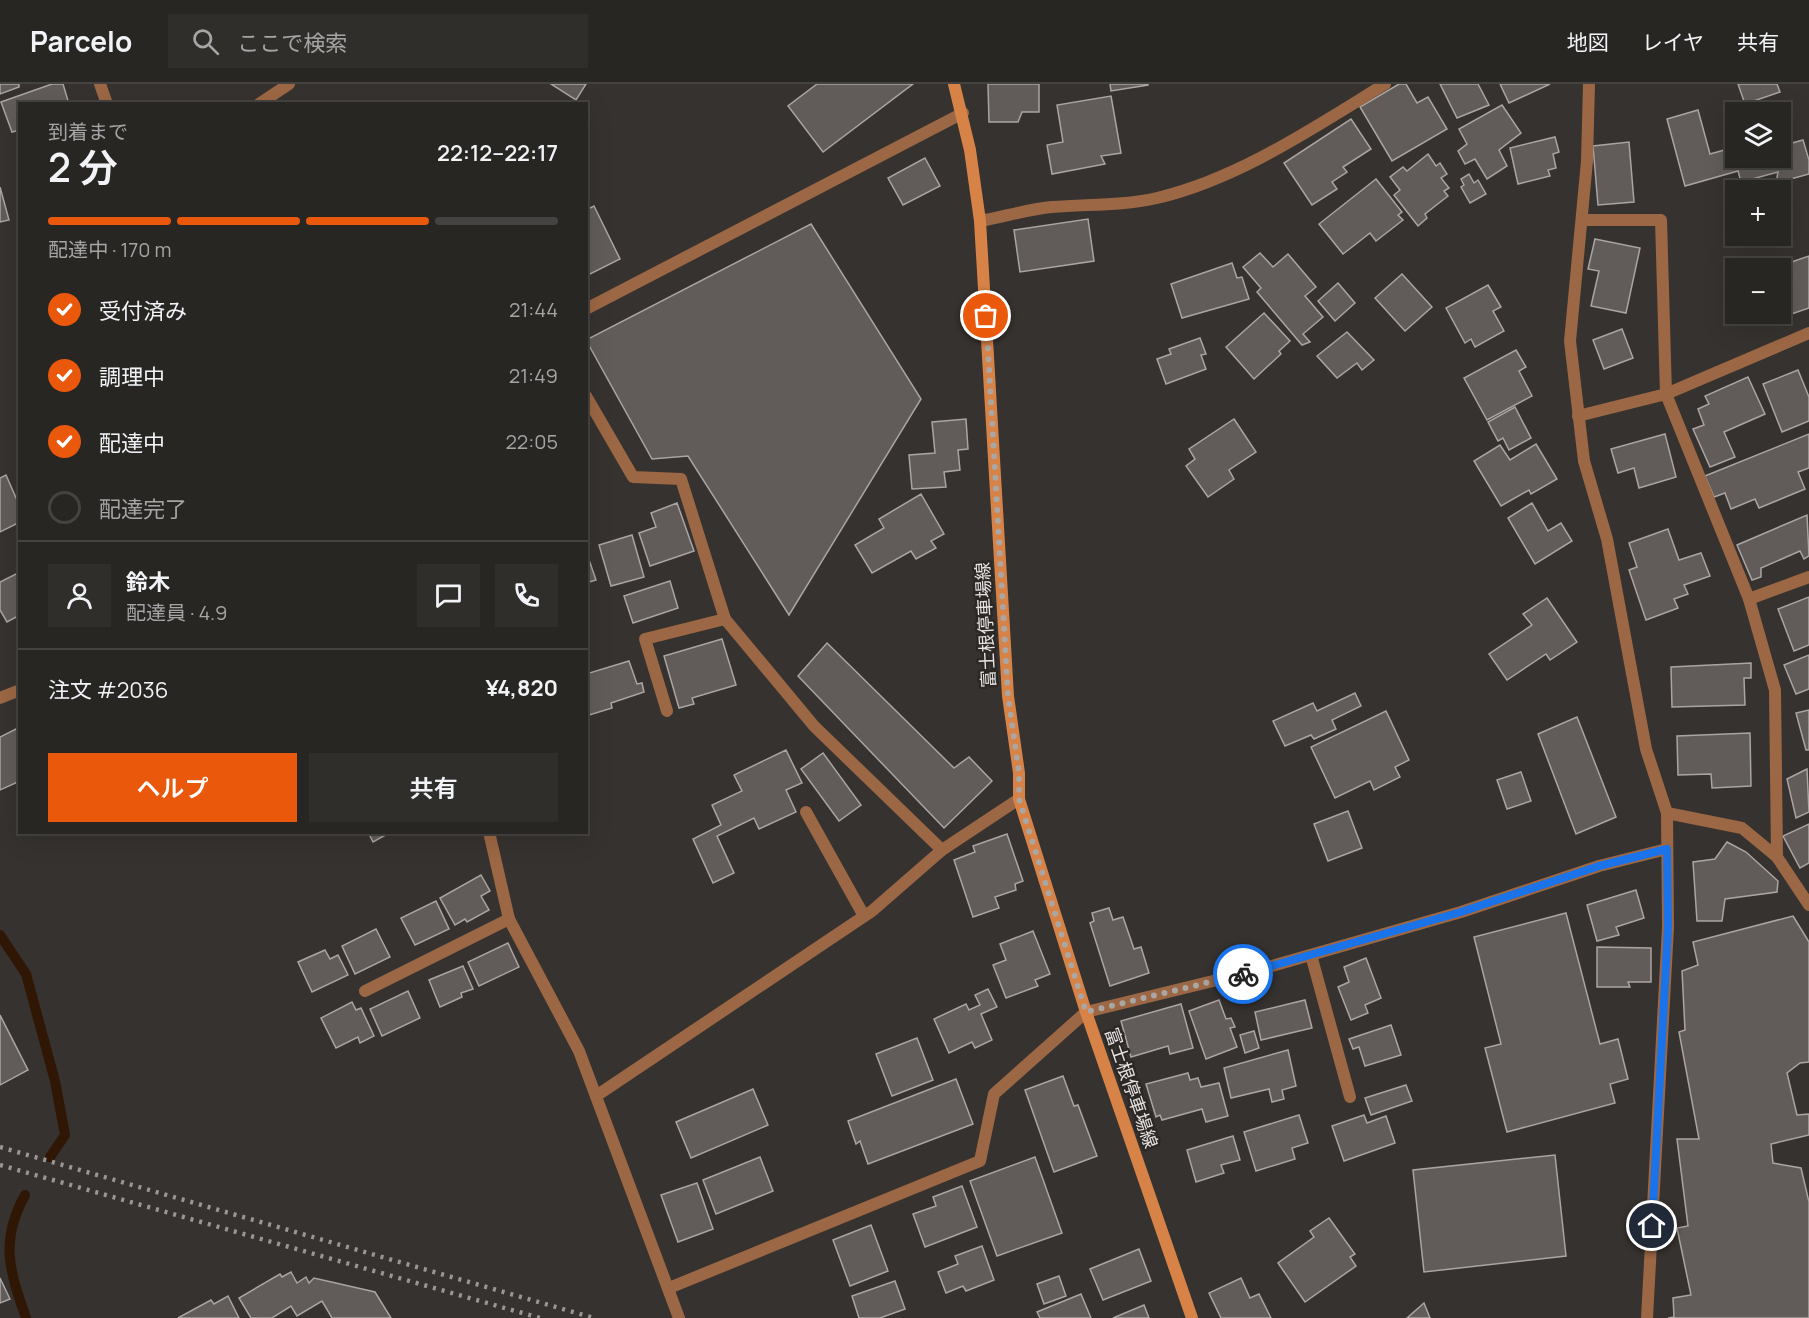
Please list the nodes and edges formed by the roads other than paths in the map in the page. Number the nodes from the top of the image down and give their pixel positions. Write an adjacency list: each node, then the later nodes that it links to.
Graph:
1 (100, 84): 6 (street)
2 (289, 84): 7 (street)
3 (954, 84): 8 (main road, 富士根停車場線)
4 (1385, 84): 10 (street)
5 (1589, 84): 9 (street)
6 (106, 102)
7 (262, 102)
8 (963, 113): 10 (main road, 富士根停車場線); 11 (street)
9 (1582, 219): 13 (street); 15 (street)
10 (980, 221): 22 (main road, 富士根停車場線)
11 (588, 308)
12 (1809, 333): 13 (street)
13 (1666, 394): 15 (street); 17 (street)
14 (588, 399): 18 (street)
15 (1578, 416): 24 (street)
16 (1809, 577): 17 (street)
17 (1749, 599): 28 (street)
18 (725, 619): 21 (street); 27 (street)
19 (18, 691): 20 (street)
20 (0, 698)
21 (667, 711)
22 (1019, 799): 27 (street); 34 (main road, 富士根停車場線)
23 (806, 812): 30 (street)
24 (1667, 813): 26 (street); 28 (street)
25 (489, 834): 31 (street)
26 (1667, 849): 32 (street); 40 (street)
27 (942, 850): 30 (street)
28 (1777, 857): 29 (street)
29 (1809, 905)
30 (864, 916): 35 (street)
31 (509, 919): 33 (street); 35 (street)
32 (1311, 955): 34 (street); 36 (street)
33 (365, 990)
34 (1086, 1012): 37 (street); 39 (main road, 富士根停車場線)
35 (596, 1096): 37 (street)
36 (1350, 1097)
37 (669, 1288): 38 (street)
38 (679, 1318)
39 (1192, 1318)
40 (1647, 1318)

